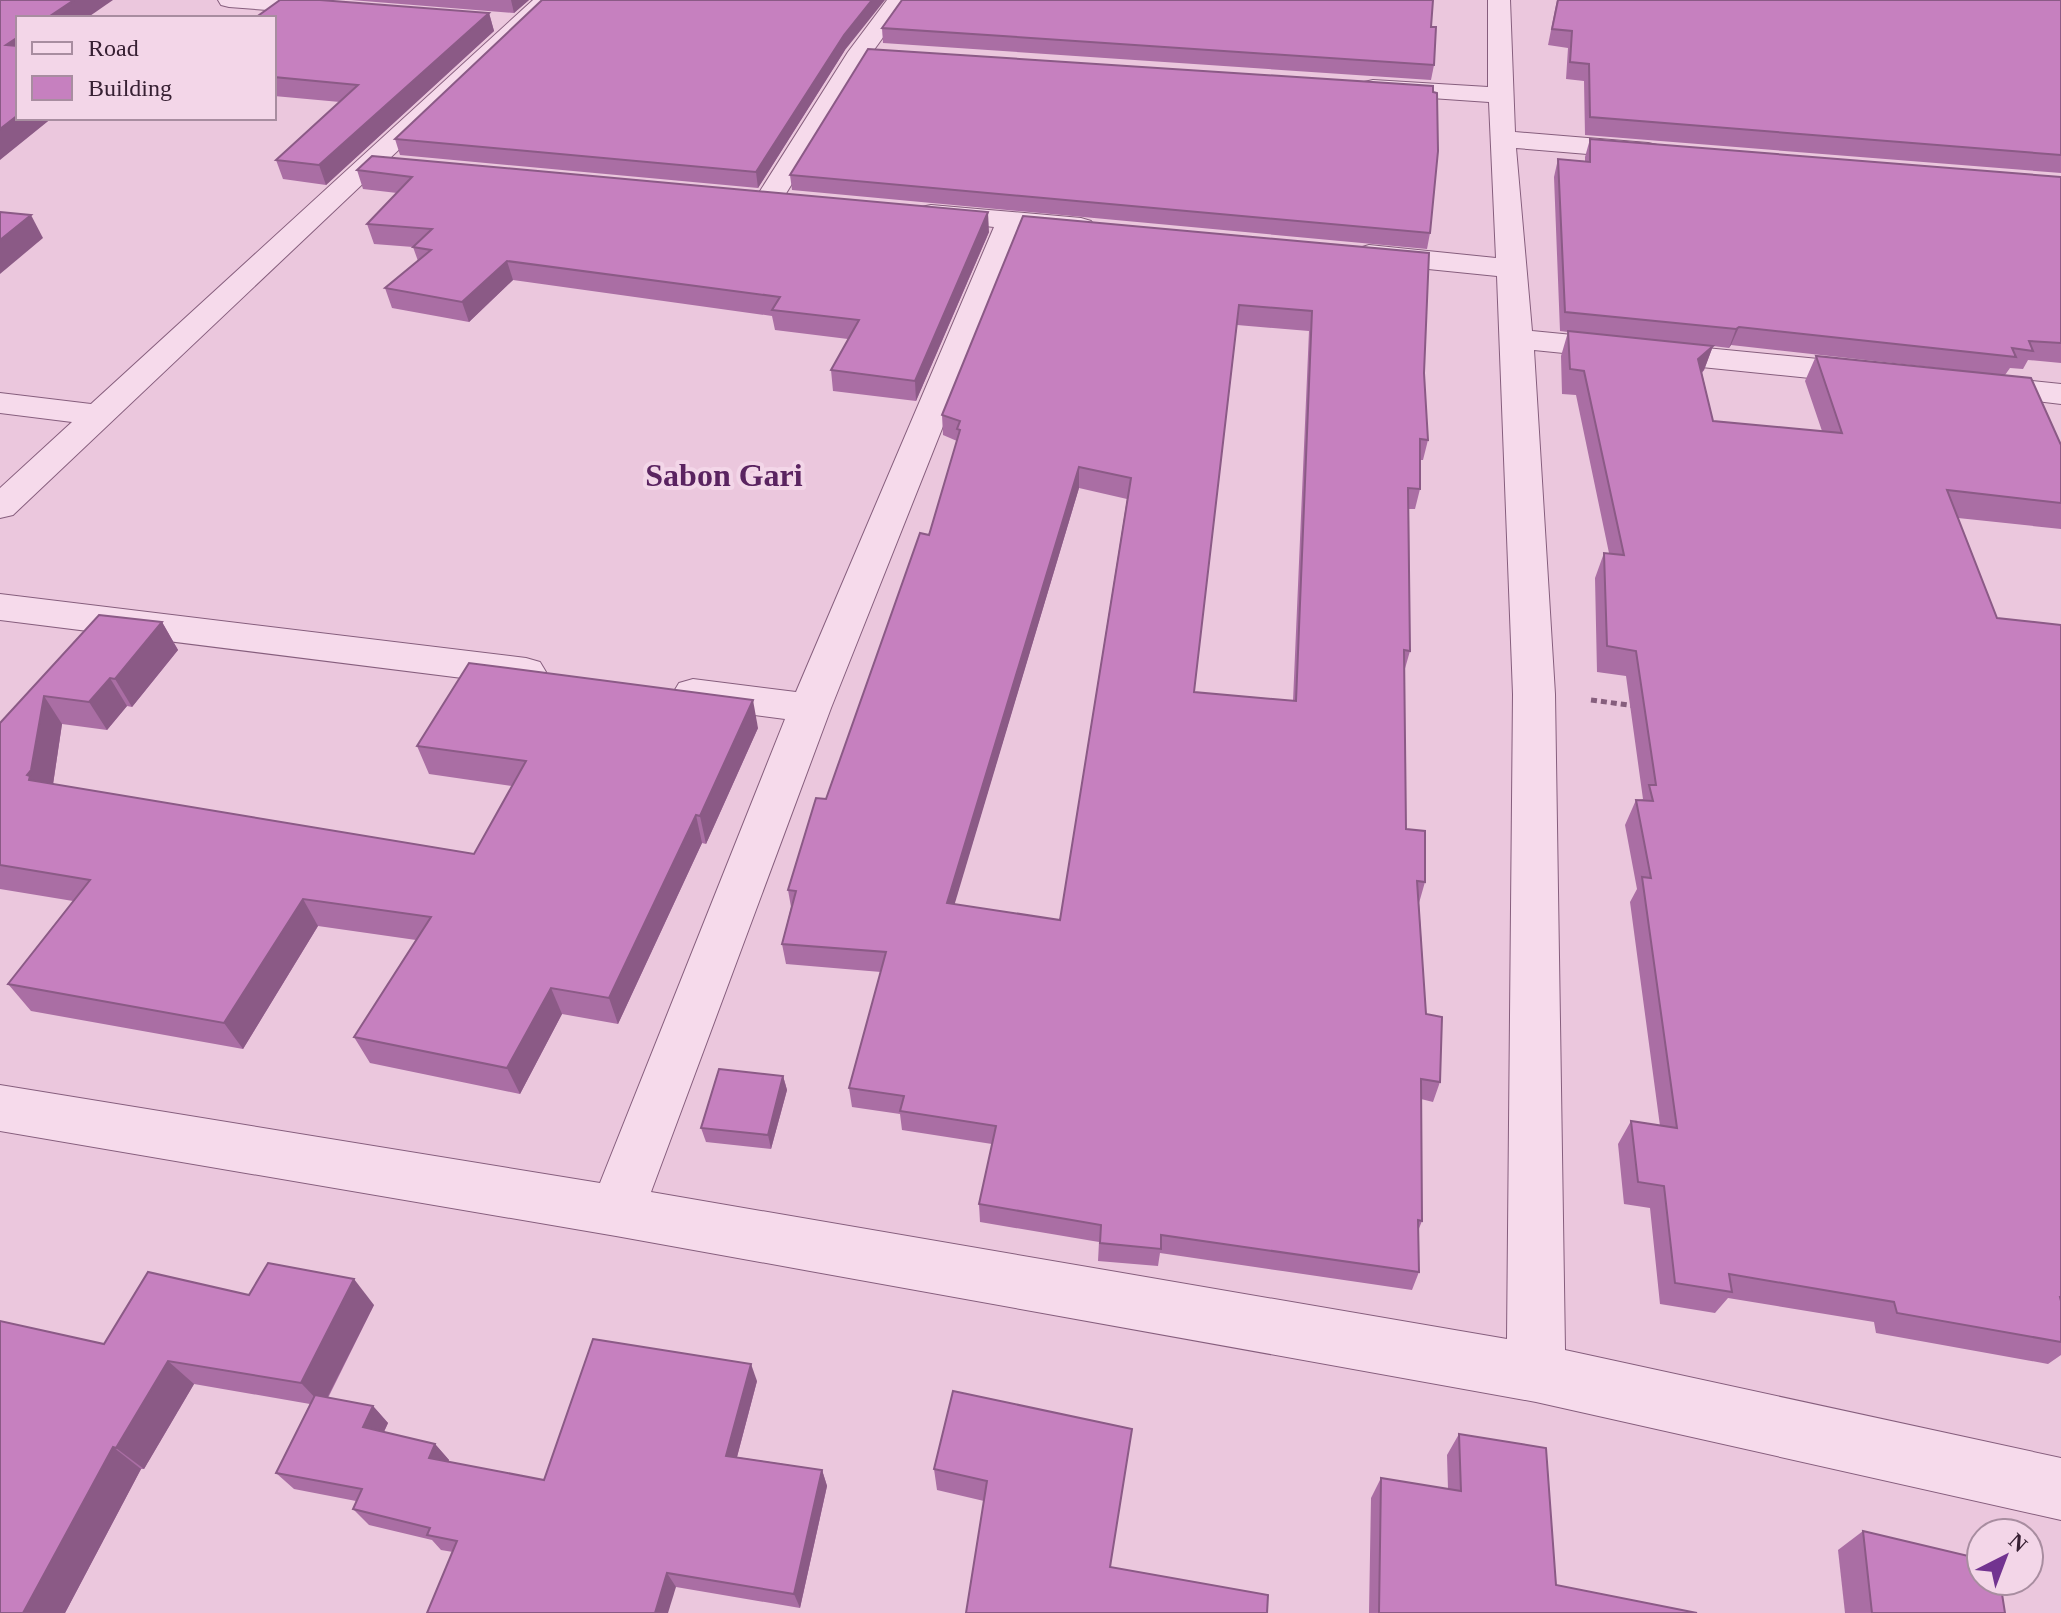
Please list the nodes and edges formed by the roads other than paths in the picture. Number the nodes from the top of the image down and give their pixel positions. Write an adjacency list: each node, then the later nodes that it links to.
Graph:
1 (229, 0): 5 (street)
2 (546, 0): 7 (street)
3 (899, 0): 8 (street)
4 (1499, 0): 11 (street)
5 (351, 10)
6 (488, 20): 7 (street)
7 (518, 23): 14 (street)
8 (860, 52): 9 (street); 17 (street)
9 (891, 54)
10 (1344, 85): 11 (street)
11 (1500, 95): 12 (street)
12 (1502, 139): 13 (street); 23 (street)
13 (1673, 153)
14 (370, 163): 15 (street); 29 (street)
15 (401, 166)
16 (739, 196): 17 (street)
17 (769, 199): 18 (street)
18 (800, 201)
19 (905, 211): 20 (street)
20 (1011, 220): 21 (street); 34 (street)
21 (1105, 229)
22 (1338, 251): 23 (street)
23 (1509, 268): 24 (street)
24 (1517, 339): 25 (street); 37 (street)
25 (1906, 378)
26 (1952, 383): 27 (street)
27 (2061, 394)
28 (0, 403): 29 (street)
29 (99, 415): 30 (street)
30 (0, 507)
31 (0, 607): 32 (street)
32 (561, 677)
33 (654, 688): 34 (street)
34 (810, 708): 36 (street)
35 (0, 1108): 36 (street)
36 (616, 1211): 37 (street)
37 (1536, 1373): 38 (street)
38 (2061, 1489)

